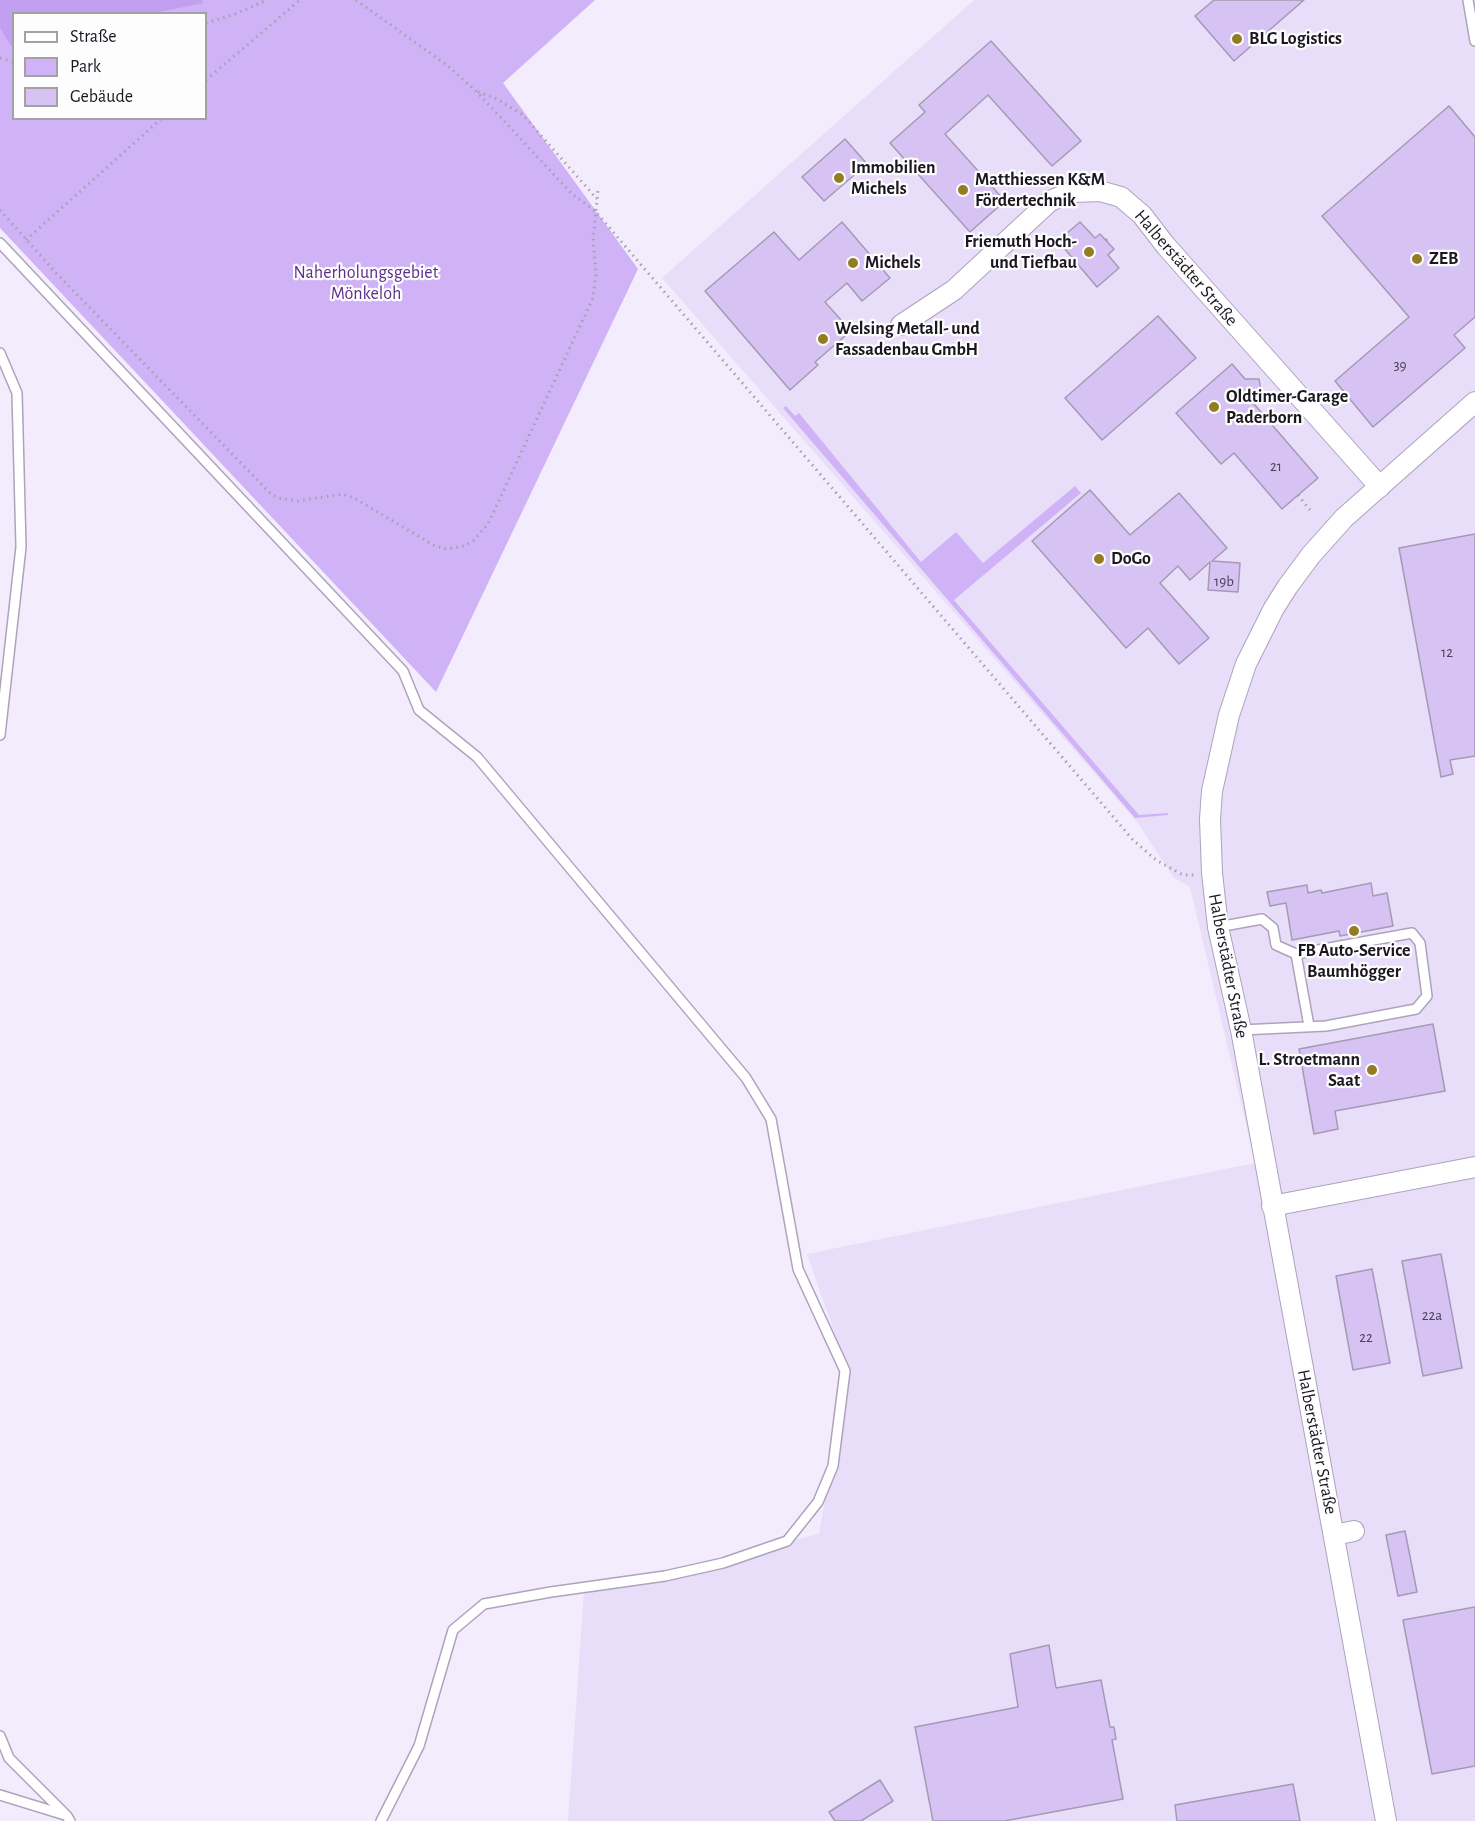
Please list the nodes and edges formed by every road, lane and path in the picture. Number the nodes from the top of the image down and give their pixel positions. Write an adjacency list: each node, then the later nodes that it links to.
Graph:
1 (267, 0): 5 (path)
2 (300, 0): 7 (path)
3 (356, 0): 8 (path)
4 (1468, 0): 6 (lane)
5 (207, 23)
6 (1475, 41)
7 (207, 79)
8 (477, 92): 11 (path); 13 (path)
9 (160, 120): 15 (path)
10 (598, 190): 11 (path)
11 (597, 199): 13 (path)
12 (0, 210): 15 (path)
13 (596, 212): 15 (path); 25 (path)
14 (1110, 237): 16 (path)
15 (26, 240)
16 (1106, 240)
17 (0, 243): 37 (lane)
18 (901, 325): 21 (street, Halberstädter Straße)
19 (0, 352): 24 (lane)
20 (1475, 402): 21 (street, Halberstädter Straße)
21 (1380, 487): 25 (street, Halberstädter Straße)
22 (1298, 495): 23 (path)
23 (1310, 510)
24 (0, 735)
25 (1212, 873): 26 (street, Halberstädter Straße)
26 (1218, 927): 27 (lane); 29 (street, Halberstädter Straße)
27 (1296, 954): 28 (lane); 28 (lane)
28 (1309, 1026): 29 (lane)
29 (1241, 1030): 31 (street, Halberstädter Straße)
30 (1475, 1167): 31 (street)
31 (1272, 1206): 33 (street, Halberstädter Straße)
32 (1354, 1531): 33 (street, Halberstädter Straße)
33 (1334, 1535): 38 (street, Halberstädter Straße)
34 (0, 1736): 36 (lane)
35 (0, 1795): 36 (lane)
36 (69, 1818)
37 (381, 1821)
38 (1386, 1821)

